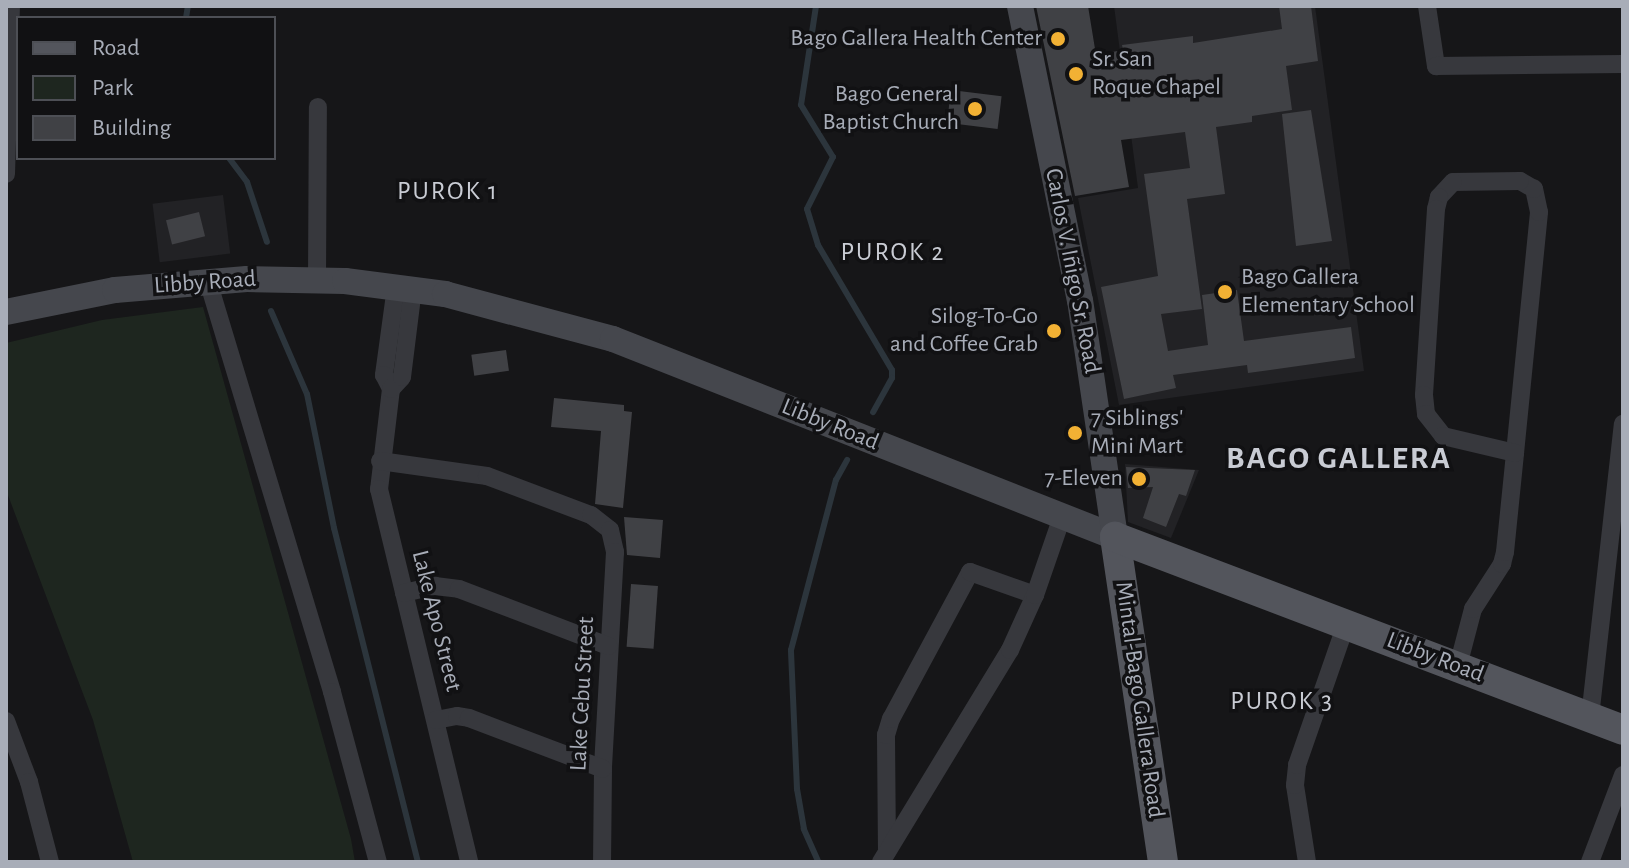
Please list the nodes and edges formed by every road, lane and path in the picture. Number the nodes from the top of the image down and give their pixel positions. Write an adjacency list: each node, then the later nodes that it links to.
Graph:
1 (11, 6): 6 (street)
2 (1020, 6): 15 (main road, Carlos V. Iñigo Sr. Road)
3 (1427, 6): 4 (street)
4 (1623, 64)
5 (318, 107): 7 (street)
6 (6, 174)
7 (317, 279): 8 (main road, Libby Road); 9 (main road, Libby Road)
8 (208, 281): 10 (main road, Libby Road); 29 (street)
9 (405, 288): 13 (street, Lake Apo Street); 14 (main road, Libby Road)
10 (6, 312)
11 (1623, 424): 21 (street)
12 (1515, 453): 12 (street); 20 (street)
13 (380, 461): 16 (street, Lake Apo Street); 19 (street, Lake Cebu Street)
14 (1062, 517): 15 (main road, Libby Road); 17 (street)
15 (1115, 537): 18 (main road, Libby Road); 32 (main road, Mintal-Bago Gallera Road)
16 (404, 593): 19 (street); 22 (street, Lake Apo Street)
17 (1035, 595): 27 (street); 27 (street)
18 (1346, 624): 20 (main road, Libby Road); 33 (street)
19 (608, 646): 25 (street, Lake Cebu Street)
20 (1458, 666): 21 (main road, Libby Road)
21 (1590, 717): 24 (main road, Libby Road)
22 (436, 720): 25 (street); 30 (street, Lake Apo Street)
23 (6, 721): 28 (street)
24 (1623, 730)
25 (603, 769): 31 (street, Lake Cebu Street)
26 (1623, 775): 34 (street)
27 (884, 857)
28 (50, 862)
29 (378, 862)
30 (469, 862)
31 (602, 862)
32 (1163, 862)
33 (1307, 862)
34 (1590, 862)

